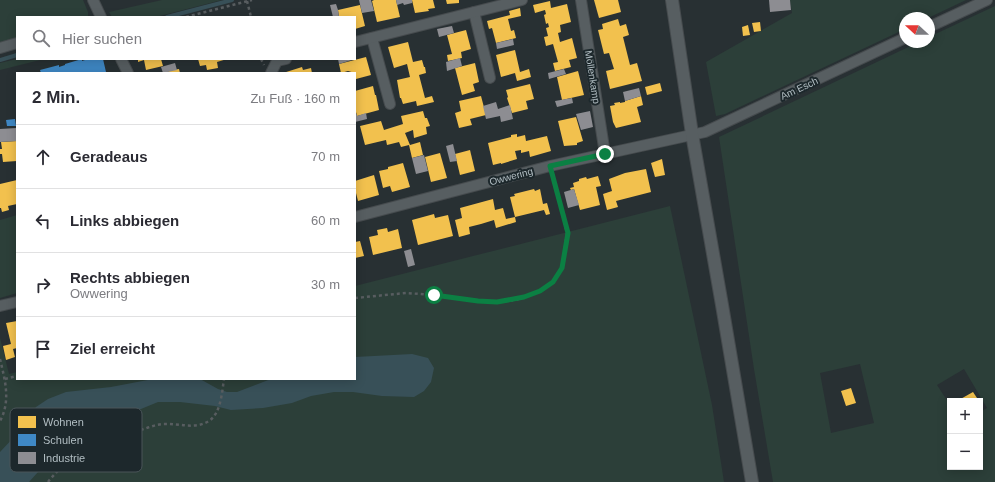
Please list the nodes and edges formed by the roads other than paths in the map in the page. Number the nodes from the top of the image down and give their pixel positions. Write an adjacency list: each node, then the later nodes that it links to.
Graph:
1 (93, 0): 7 (street)
2 (522, 0): 6 (street)
3 (581, 0): 21 (street, Möllenkamp)
4 (672, 0): 20 (street)
5 (987, 0): 8 (street)
6 (474, 12): 9 (street); 18 (street)
7 (101, 16)
8 (935, 24)
9 (372, 38): 11 (street); 19 (street)
10 (899, 41): 20 (street, Am Esch)
11 (356, 42)
12 (16, 43): 13 (street)
13 (0, 48)
14 (122, 60): 16 (street)
15 (282, 60): 17 (street)
16 (128, 72)
17 (272, 72)
18 (490, 78)
19 (390, 104)
20 (692, 134): 21 (street, Owwering); 25 (street)
21 (605, 154): 22 (street, Owwering)
22 (356, 217)
23 (16, 302): 24 (street)
24 (0, 306)
25 (752, 482)

